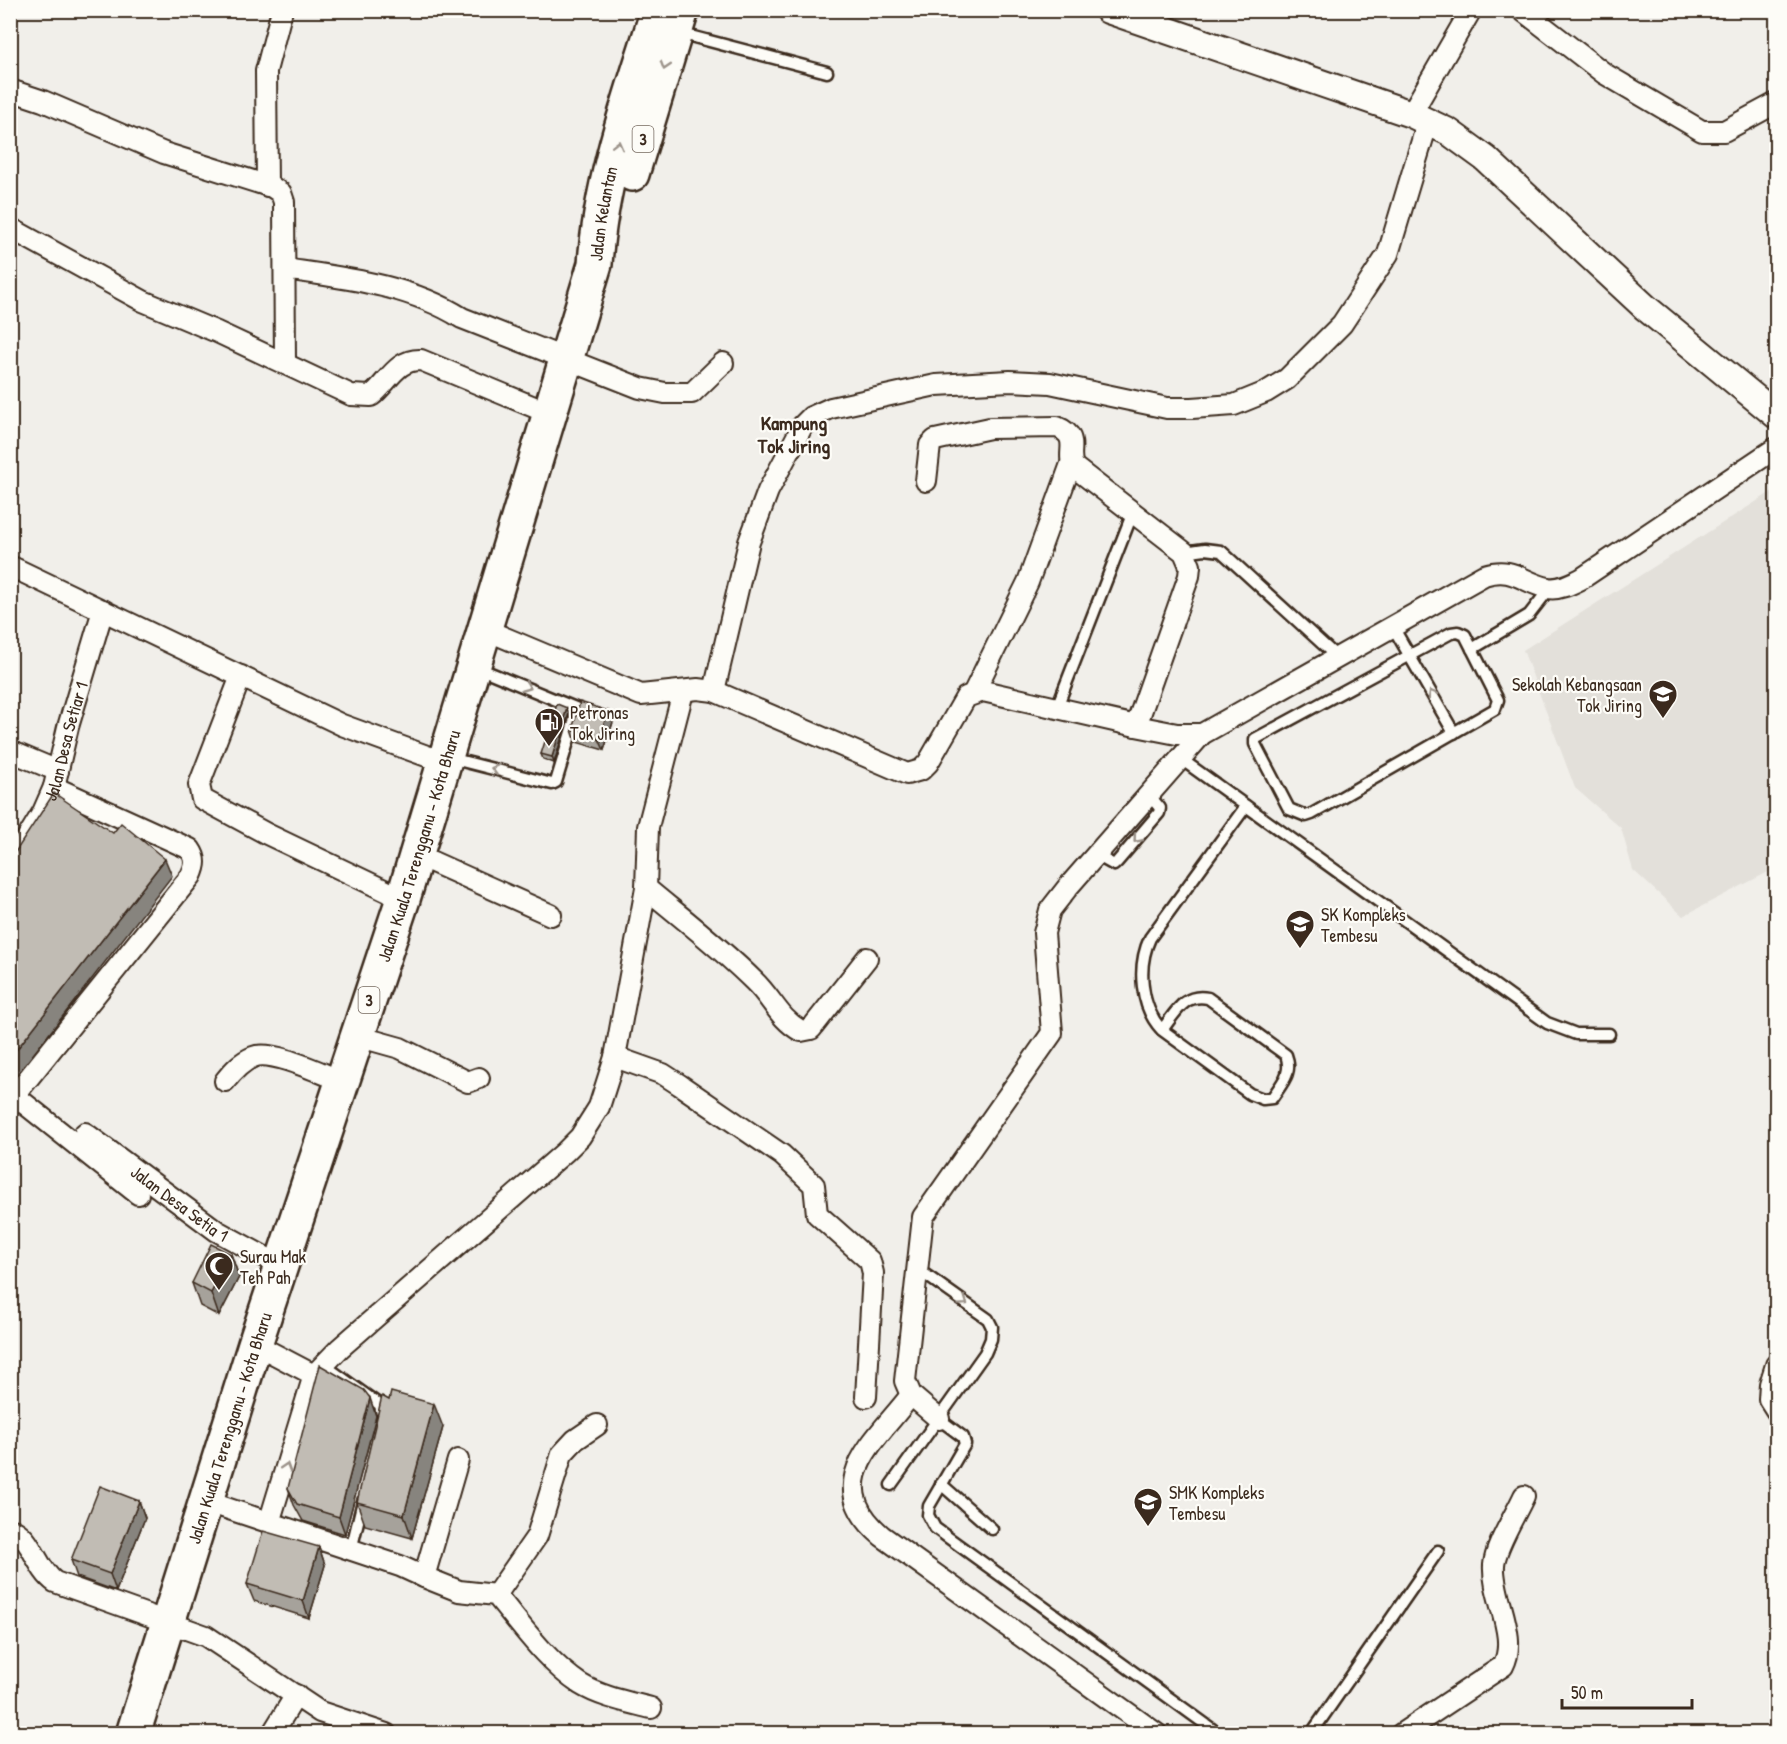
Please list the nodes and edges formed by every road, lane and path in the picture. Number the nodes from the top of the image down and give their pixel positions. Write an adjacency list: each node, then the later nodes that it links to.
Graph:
1 (282, 10): 10 (street)
2 (1108, 10): 9 (street)
3 (1471, 10): 9 (street)
4 (1522, 10): 8 (street)
5 (676, 15): 6 (lane); 12 (highway, Jalan Kelantan / 3)
6 (827, 72)
7 (10, 90): 10 (street)
8 (1776, 103)
9 (1420, 118): 18 (street); 34 (street)
10 (267, 186): 13 (street)
11 (10, 228): 15 (street)
12 (595, 264): 14 (highway, Jalan Kuala Terengganu - Kota Bharu / 3)
13 (285, 269): 14 (street); 15 (street)
14 (566, 360): 16 (street); 17 (highway, Jalan Kuala Terengganu - Kota Bharu / 3)
15 (285, 363): 17 (street)
16 (723, 363)
17 (550, 414): 28 (highway, Jalan Kuala Terengganu - Kota Bharu / 3)
18 (1776, 415)
19 (1776, 448): 25 (street)
20 (1071, 464): 21 (street); 22 (street); 36 (street)
21 (926, 481)
22 (1133, 512): 23 (street); 37 (lane)
23 (1184, 552): 31 (lane); 38 (street)
24 (10, 566): 26 (street)
25 (1550, 588): 27 (street); 29 (lane)
26 (104, 610): 33 (street); 44 (street, Jalan Desa Setiar 1)
27 (1393, 627): 30 (lane); 31 (street)
28 (484, 628): 32 (highway, Jalan Kuala Terengganu - Kota Bharu / 3); 35 (street)
29 (1472, 649): 30 (lane); 39 (lane)
30 (1409, 656): 39 (lane, one-way to 30); 39 (lane)
31 (1338, 658): 40 (street)
32 (473, 666): 42 (highway, Jalan Kuala Terengganu - Kota Bharu / 3); 42 (lane, one-way to 42)
33 (241, 676): 42 (street); 49 (street)
34 (714, 691): 35 (street); 36 (street)
35 (683, 692): 48 (street)
36 (974, 692): 37 (street)
37 (1057, 707): 38 (street)
38 (1136, 726): 40 (street)
39 (1454, 733)
40 (1202, 734): 43 (street)
41 (10, 751): 44 (street)
42 (444, 759): 46 (highway, Jalan Kuala Terengganu - Kota Bharu / 3)
43 (1181, 759): 45 (lane); 63 (street)
44 (56, 779): 47 (street, Jalan Desa Setiar 1); 59 (street)
45 (1246, 806): 52 (lane); 53 (lane)
46 (417, 855): 49 (highway, Jalan Kuala Terengganu - Kota Bharu / 3); 50 (street)
47 (10, 866)
48 (645, 888): 51 (street); 55 (street)
49 (403, 899): 54 (highway, Jalan Kuala Terengganu - Kota Bharu / 3)
50 (550, 915)
51 (867, 958)
52 (1162, 1030): 52 (lane)
53 (1609, 1034)
54 (357, 1036): 56 (street); 58 (highway, Jalan Kuala Terengganu - Kota Bharu / 3)
55 (615, 1057): 66 (street); 68 (street)
56 (479, 1078)
57 (225, 1081): 58 (street)
58 (342, 1081): 62 (highway, Jalan Kuala Terengganu - Kota Bharu / 3)
59 (13, 1098): 61 (street, Jalan Desa Setia 1)
60 (85, 1133): 62 (street, Jalan Desa Setia 1)
61 (138, 1194)
62 (281, 1266): 64 (highway, Jalan Kuala Terengganu - Kota Bharu / 3)
63 (916, 1268): 67 (street); 70 (lane, one-way to 70)
64 (255, 1344): 66 (street); 78 (highway, Jalan Kuala Terengganu - Kota Bharu / 3)
65 (1776, 1365): 69 (street)
66 (319, 1370): 72 (lane); 79 (street, one-way to 66)
67 (911, 1395): 70 (street); 92 (street)
68 (866, 1397)
69 (1776, 1410)
70 (939, 1419): 74 (lane); 75 (lane)
71 (597, 1425): 85 (street)
72 (381, 1426)
73 (458, 1460): 84 (street)
74 (942, 1484): 81 (lane); 93 (lane)
75 (891, 1485)
76 (365, 1494): 82 (lane)
77 (1524, 1496): 95 (street)
78 (205, 1501): 79 (street); 86 (highway, Jalan Kuala Terengganu - Kota Bharu / 3)
79 (269, 1523): 82 (street)
80 (10, 1529): 86 (street)
81 (992, 1529)
82 (351, 1550): 84 (street)
83 (1438, 1551): 94 (lane)
84 (424, 1577): 85 (street)
85 (496, 1595): 88 (street)
86 (168, 1620): 87 (street); 89 (highway, Jalan Kuala Terengganu - Kota Bharu / 3)
87 (296, 1695): 90 (street); 91 (street)
88 (651, 1708)
89 (133, 1734)
90 (272, 1734)
91 (386, 1734)
92 (1158, 1734)
93 (1219, 1734)
94 (1311, 1734)
95 (1401, 1734)

